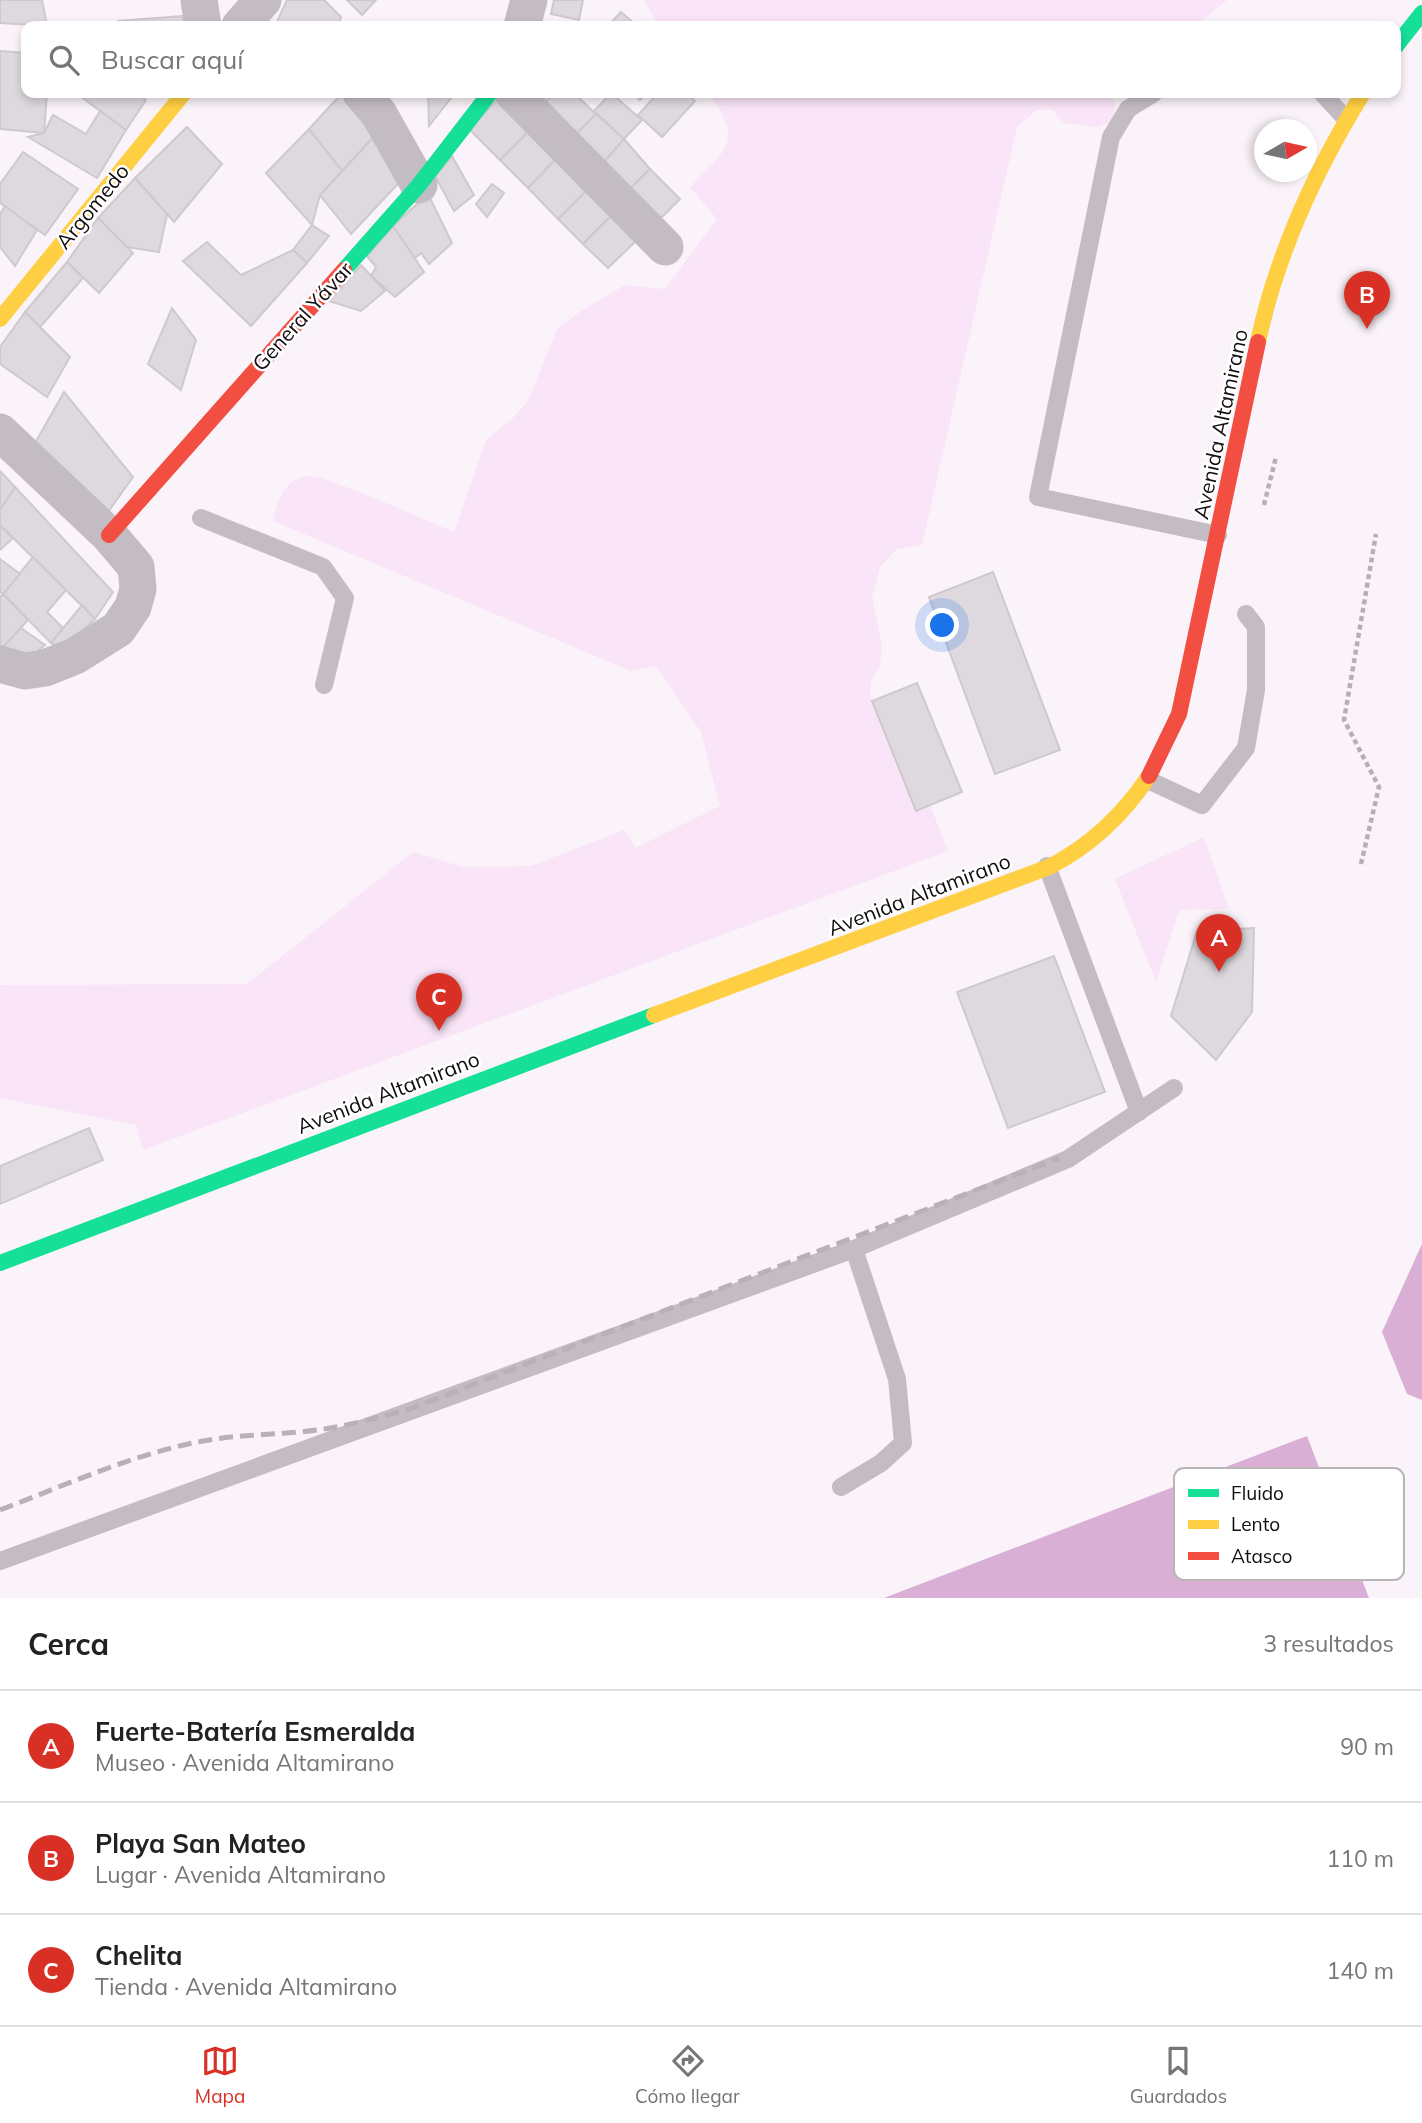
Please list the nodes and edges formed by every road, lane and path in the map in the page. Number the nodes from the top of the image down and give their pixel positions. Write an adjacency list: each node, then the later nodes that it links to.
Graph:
1 (199, 0): 5 (street)
2 (263, 0): 6 (street)
3 (529, 0): 7 (street)
4 (1422, 13): 8 (main road)
5 (202, 21)
6 (244, 21)
7 (523, 21)
8 (1401, 40)
9 (180, 98): 19 (main road, Argomedo)
10 (365, 98): 17 (street)
11 (486, 98): 17 (main road, General Yávar)
12 (518, 98): 18 (street)
13 (1146, 98): 26 (lane)
14 (1327, 98): 16 (lane)
15 (1360, 98): 16 (main road, Avenida Altamirano)
16 (1346, 119): 26 (main road, Avenida Altamirano)
17 (419, 185): 25 (main road, General Yávar)
18 (665, 247)
19 (0, 319)
20 (0, 432): 25 (street)
21 (1276, 457): 22 (path)
22 (1263, 481)
23 (201, 519): 29 (lane)
24 (1376, 534): 31 (path)
25 (109, 535): 28 (street)
26 (1218, 535): 30 (main road, Avenida Altamirano)
27 (1245, 614): 30 (lane)
28 (0, 664)
29 (324, 685)
30 (1148, 780): 32 (main road, Avenida Altamirano)
31 (1360, 864)
32 (1047, 866): 34 (lane); 36 (main road, Avenida Altamirano)
33 (1174, 1088): 34 (lane)
34 (1139, 1112): 35 (lane)
35 (854, 1249): 37 (lane); 38 (lane)
36 (0, 1263)
37 (841, 1488)
38 (0, 1561)

